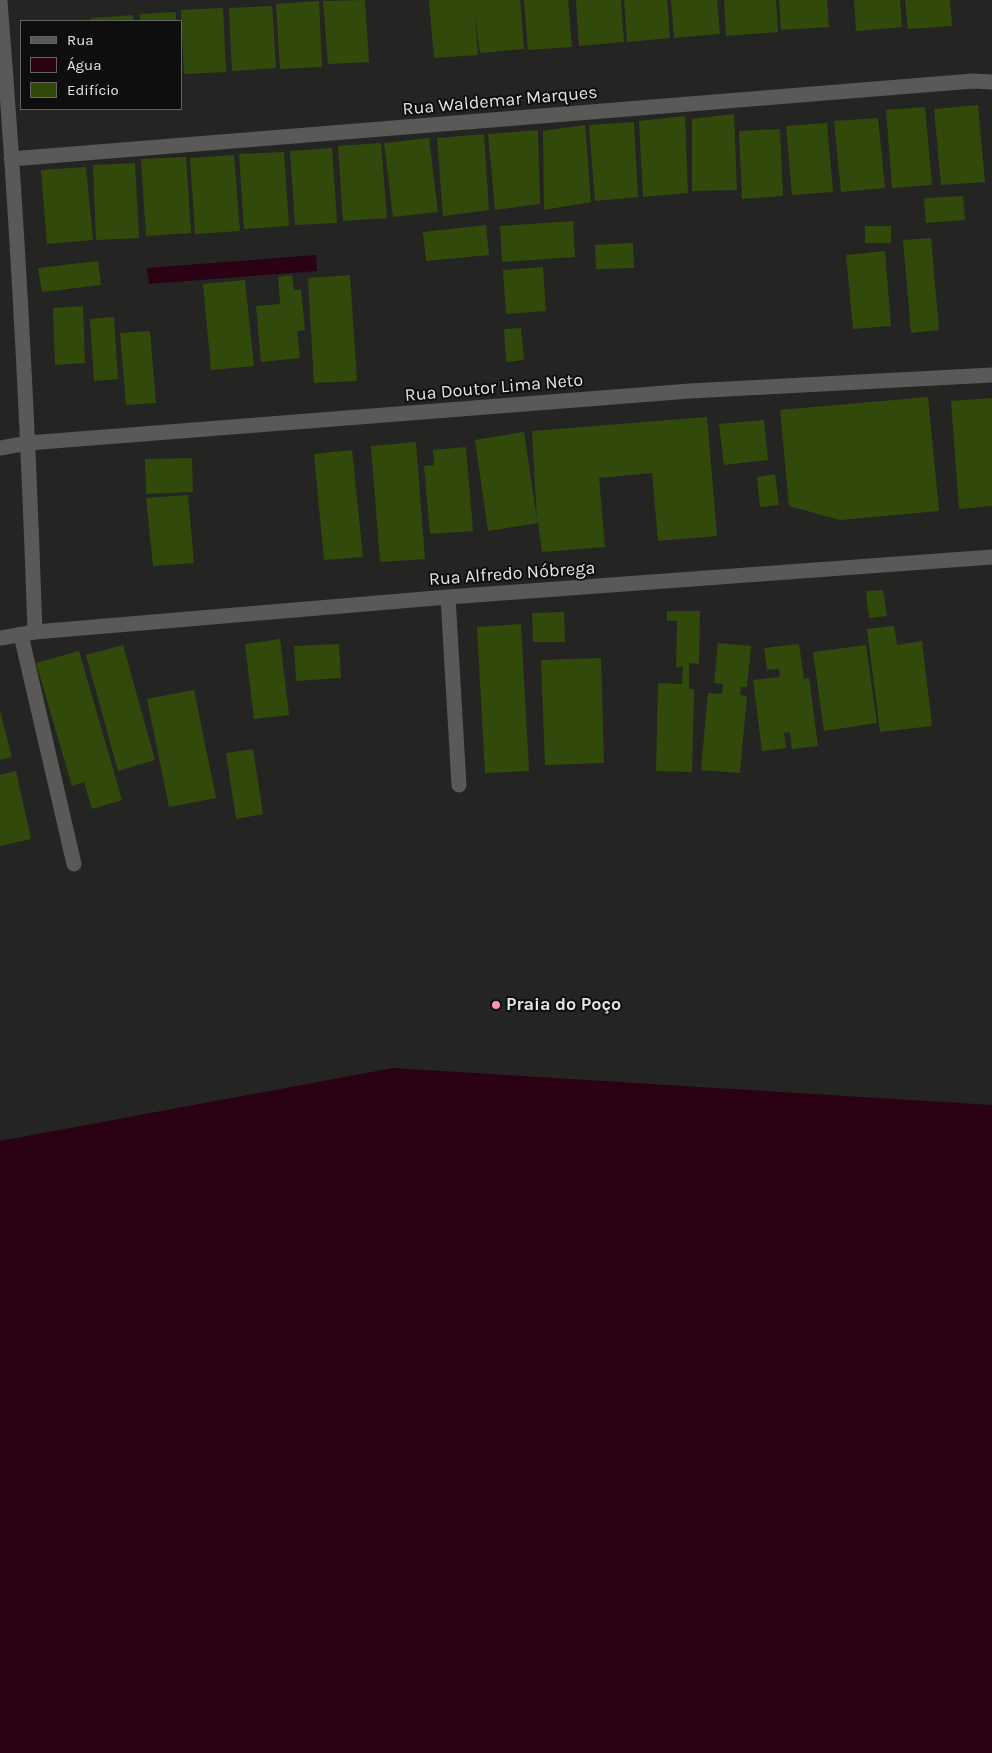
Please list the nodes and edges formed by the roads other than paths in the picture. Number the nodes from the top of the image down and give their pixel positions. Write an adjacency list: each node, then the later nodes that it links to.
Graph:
1 (0, 1): 3 (street)
2 (992, 82): 3 (street, Rua Waldemar Marques)
3 (12, 159): 5 (street)
4 (992, 375): 5 (street, Rua Doutor Lima Neto)
5 (28, 443): 6 (street, Rua Doutor Lima Neto); 9 (street)
6 (0, 448)
7 (992, 557): 8 (street, Rua Alfredo Nóbrega)
8 (448, 597): 9 (street, Rua Alfredo Nóbrega); 11 (street)
9 (28, 633): 10 (street, Rua Alfredo Nóbrega); 12 (street)
10 (0, 638)
11 (459, 785)
12 (74, 864)

